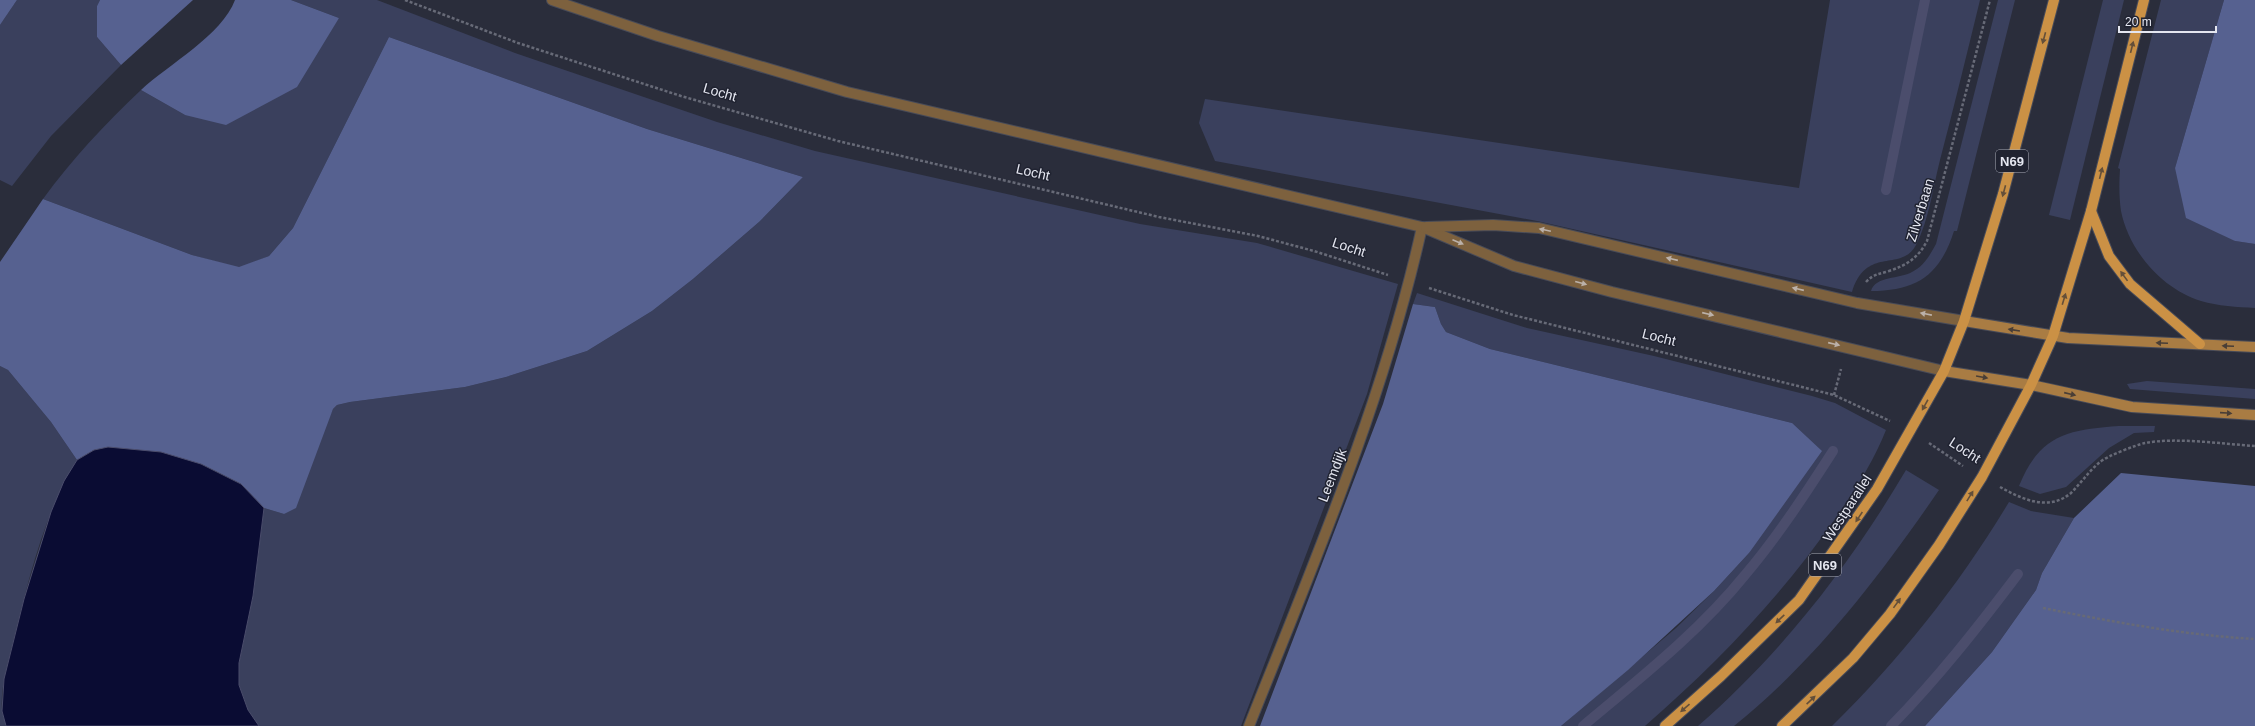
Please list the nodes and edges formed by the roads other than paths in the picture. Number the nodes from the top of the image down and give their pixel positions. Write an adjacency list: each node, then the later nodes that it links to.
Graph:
1 (552, 0): 5 (street)
2 (2054, 0): 6 (main road, N69, one-way to 6)
3 (2144, 0): 4 (main road, one-way to 3)
4 (2091, 211): 7 (main road, one-way to 4); 8 (main road, one-way to 4)
5 (1422, 227): 6 (street, one-way to 5); 10 (street, one-way to 10); 13 (street, Leemdijk)
6 (1964, 321): 7 (main road, one-way to 6); 10 (main road, N69)
7 (2053, 336): 8 (main road, one-way to 7); 11 (main road)
8 (2200, 344): 9 (main road, one-way to 8)
9 (2255, 347)
10 (1944, 371): 11 (main road, one-way to 11); 14 (main road, Westparallel / N69, one-way to 14)
11 (2032, 385): 12 (main road, one-way to 12); 15 (main road, one-way to 11)
12 (2255, 415)
13 (1249, 726)
14 (1664, 726)
15 (1782, 726)

